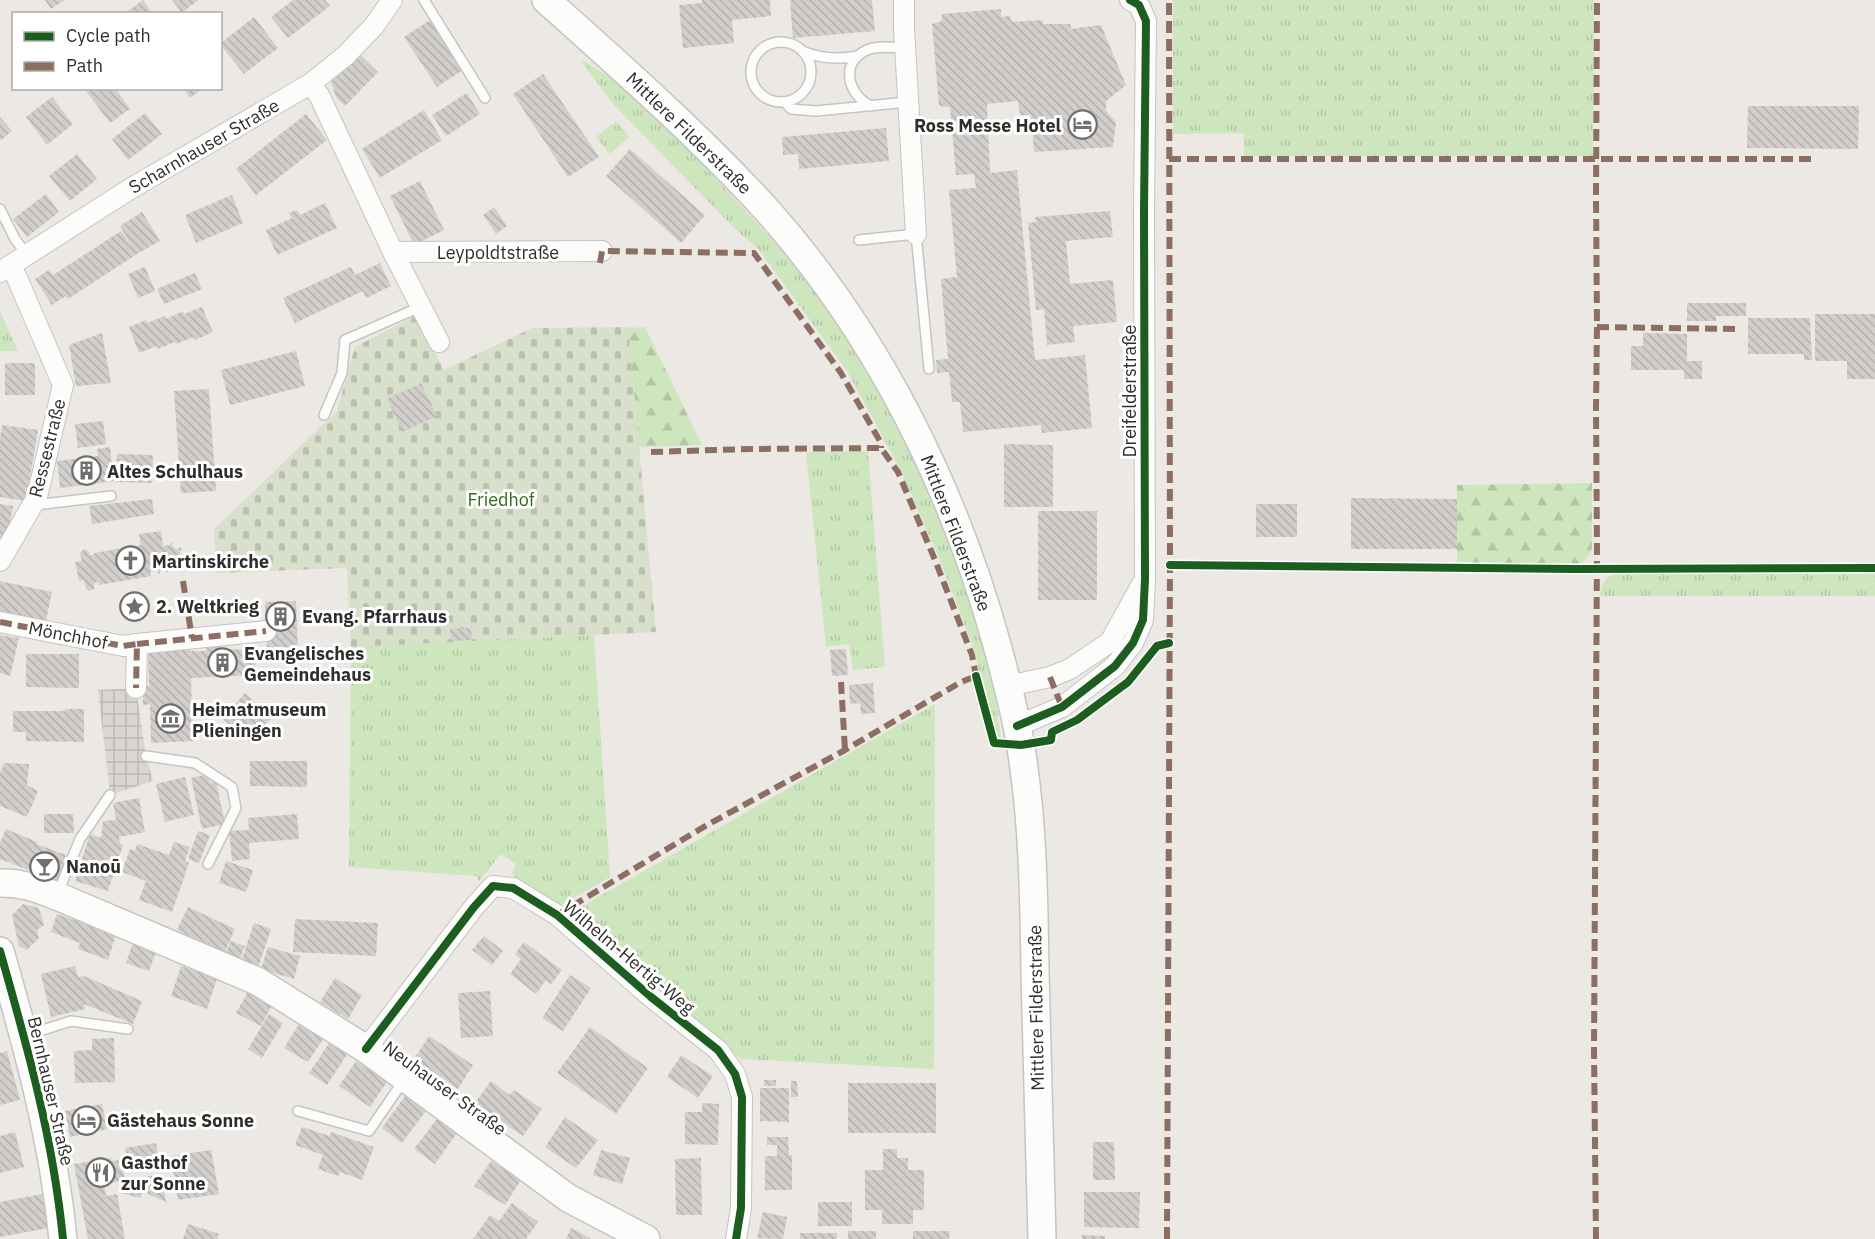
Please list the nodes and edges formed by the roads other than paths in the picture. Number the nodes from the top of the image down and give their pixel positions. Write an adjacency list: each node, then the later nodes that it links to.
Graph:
1 (392, 0): 9 (street, Scharnhauser Straße)
2 (424, 0): 10 (lane)
3 (546, 0): 32 (main road, Mittlere Filderstraße)
4 (904, 0): 6 (street)
5 (1138, 2): 28 (street, Dreifelderstraße)
6 (905, 48): 8 (lane); 12 (street)
7 (801, 50): 8 (lane); 11 (lane); 11 (lane)
8 (858, 56): 13 (lane)
9 (310, 84): 18 (street); 19 (street, Scharnhauser Straße)
10 (486, 98)
11 (785, 102): 13 (lane)
12 (908, 102): 13 (lane); 15 (street)
13 (872, 106)
14 (0, 209): 19 (lane)
15 (916, 234): 16 (lane); 23 (lane)
16 (859, 240)
17 (602, 251): 18 (street, Leypoldtstraße)
18 (393, 252): 21 (street)
19 (27, 255): 20 (street, Scharnhauser Straße)
20 (5, 269): 26 (street, Ressestraße)
21 (420, 307): 22 (street); 24 (lane)
22 (439, 342)
23 (929, 369)
24 (324, 415)
25 (111, 496): 26 (lane)
26 (32, 506): 27 (street, Ressestraße)
27 (0, 561)
28 (1144, 579): 32 (street, Dreifelderstraße); 34 (street, Dreifelderstraße)
29 (0, 622): 31 (street, Mönchhof)
30 (266, 631): 31 (street, Mönchhof)
31 (137, 644): 33 (street)
32 (1008, 686): 34 (main road, Mittlere Filderstraße)
33 (136, 688)
34 (1017, 726): 49 (main road, Mittlere Filderstraße)
35 (146, 756): 37 (lane)
36 (110, 795): 39 (lane)
37 (208, 864)
38 (0, 883): 39 (main road, Neuhauser Straße)
39 (57, 896): 43 (main road, Neuhauser Straße)
40 (0, 951): 42 (main road, Bernhauser Straße)
41 (128, 1029): 42 (lane)
42 (25, 1036): 46 (main road, Bernhauser Straße)
43 (366, 1049): 44 (main road, Neuhauser Straße); 48 (street, Wilhelm-Hertig-Weg)
44 (406, 1078): 45 (lane); 47 (main road, Neuhauser Straße)
45 (298, 1111)
46 (63, 1239)
47 (646, 1239)
48 (736, 1239)
49 (1042, 1239)

